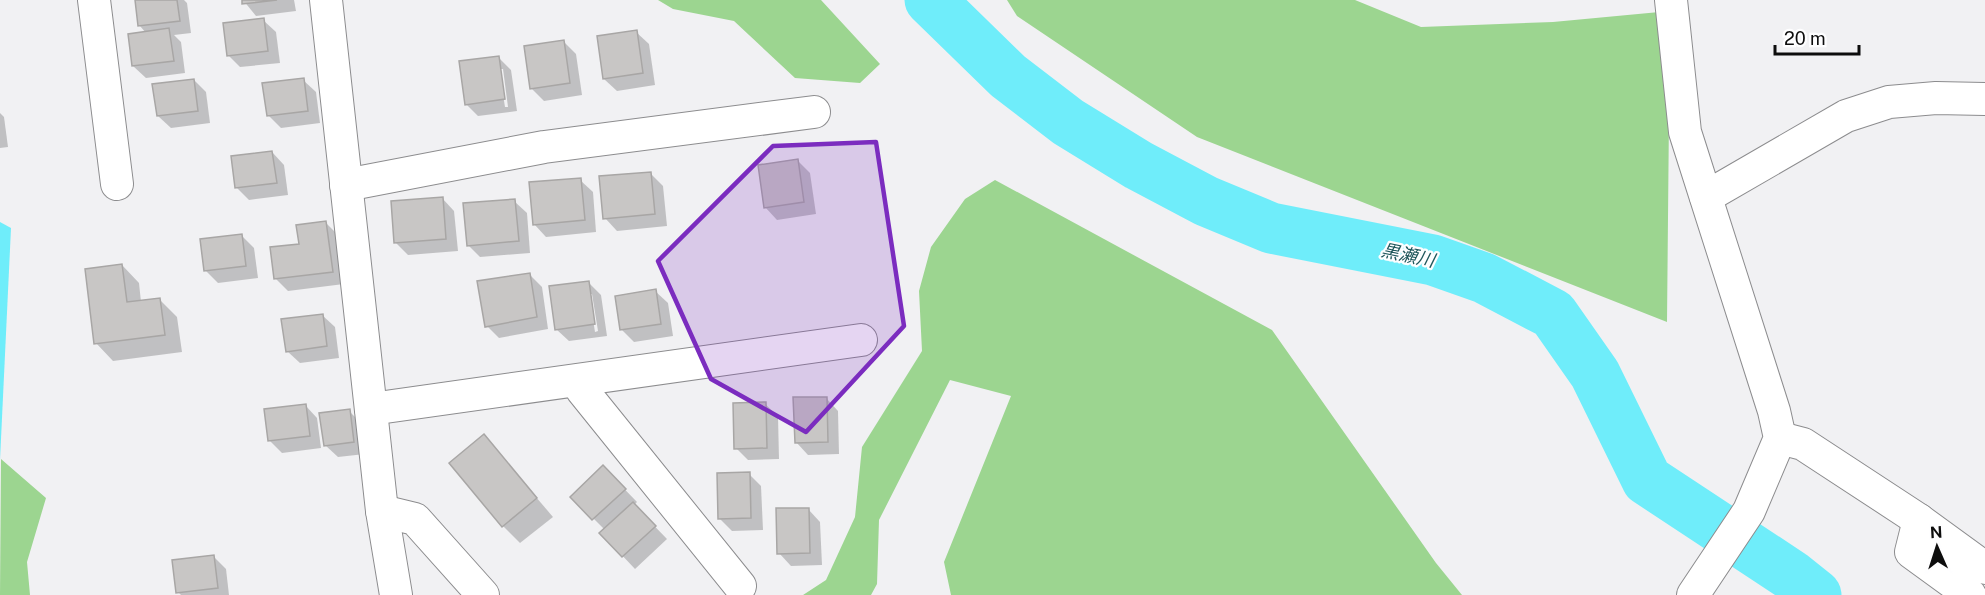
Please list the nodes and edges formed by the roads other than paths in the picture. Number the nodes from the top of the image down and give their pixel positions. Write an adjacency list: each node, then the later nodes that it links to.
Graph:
1 (94, 0): 6 (street)
2 (326, 0): 7 (street)
3 (1671, 0): 8 (street)
4 (1985, 99): 8 (street)
5 (814, 112): 7 (street)
6 (117, 184)
7 (346, 185): 11 (street)
8 (1707, 197): 12 (street)
9 (861, 340): 10 (street)
10 (580, 380): 11 (street); 16 (street)
11 (371, 409): 13 (street)
12 (1776, 447): 14 (street); 19 (street)
13 (382, 511): 17 (street); 18 (street)
14 (1919, 520): 15 (street); 20 (street)
15 (1985, 568)
16 (740, 586)
17 (396, 595)
18 (483, 595)
19 (1693, 595)
20 (1970, 595)

